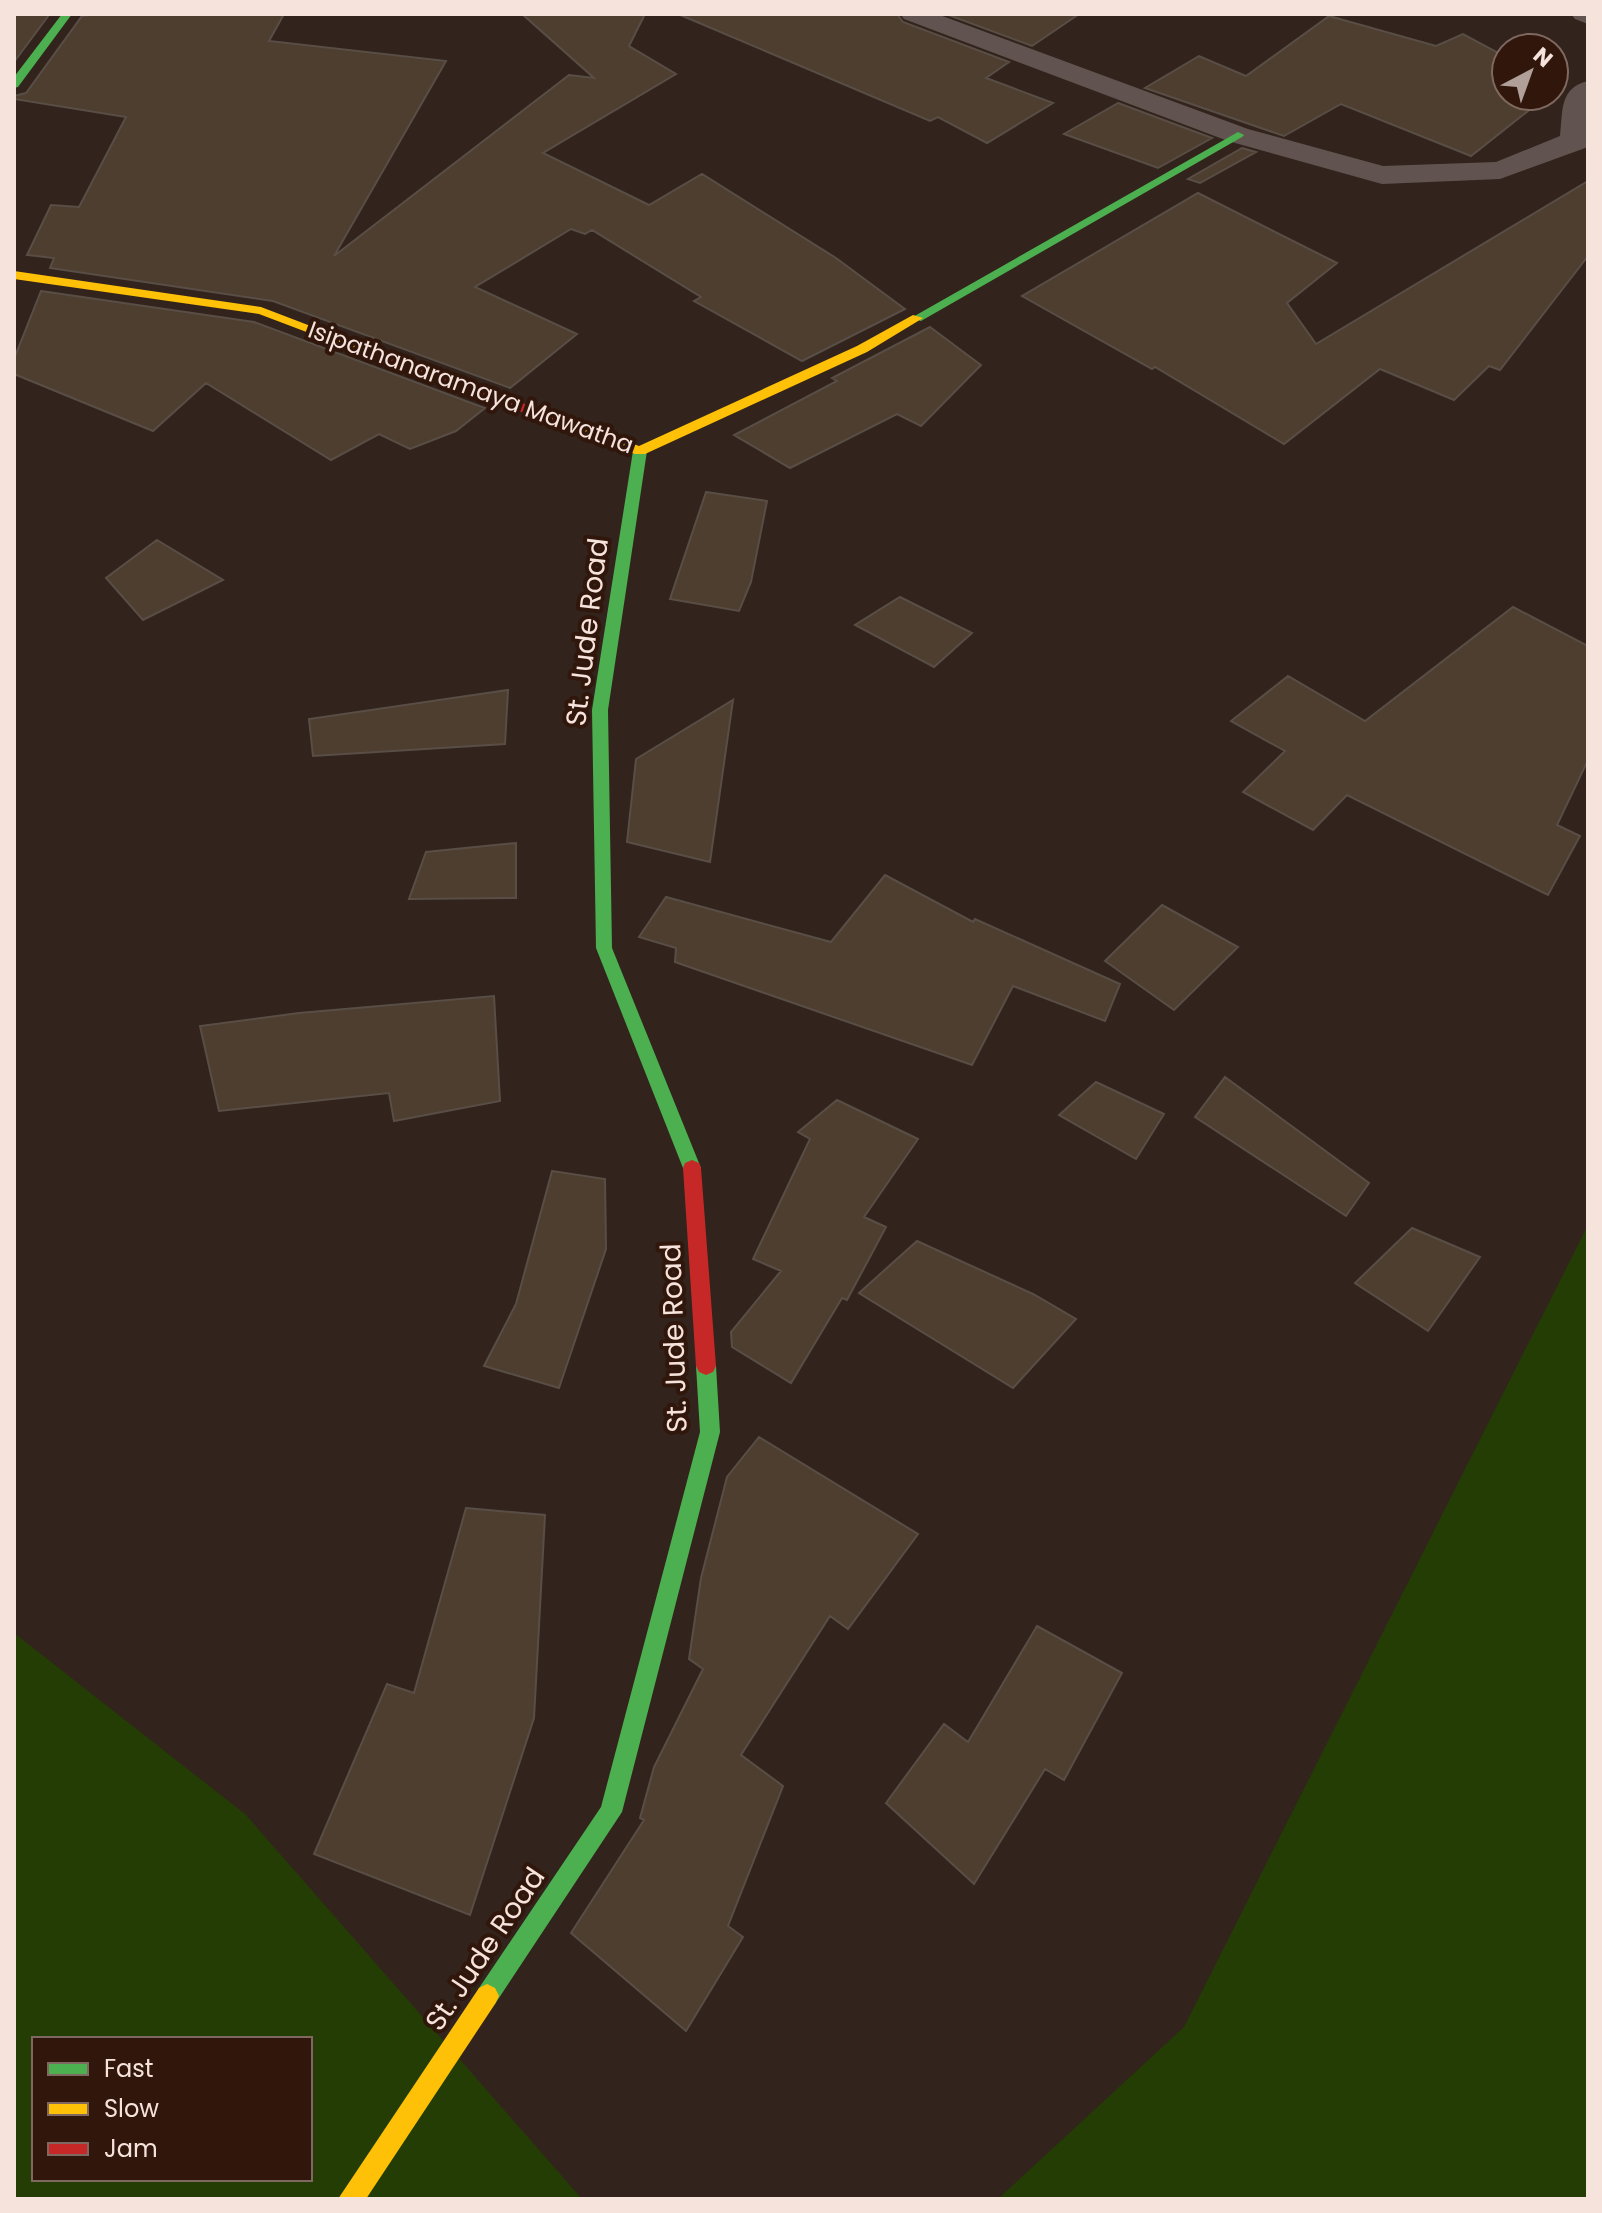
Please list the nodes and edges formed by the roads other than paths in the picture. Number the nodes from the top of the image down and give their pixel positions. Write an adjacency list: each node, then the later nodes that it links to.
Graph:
1 (67, 14): 3 (street)
2 (913, 14): 5 (street)
3 (14, 85)
4 (1588, 89): 6 (street)
5 (1238, 135): 6 (street); 8 (street, Isipathanaramaya Mawatha)
6 (1581, 140)
7 (14, 275): 8 (street, Isipathanaramaya Mawatha)
8 (640, 451): 9 (street, St. Jude Road)
9 (351, 2199)

